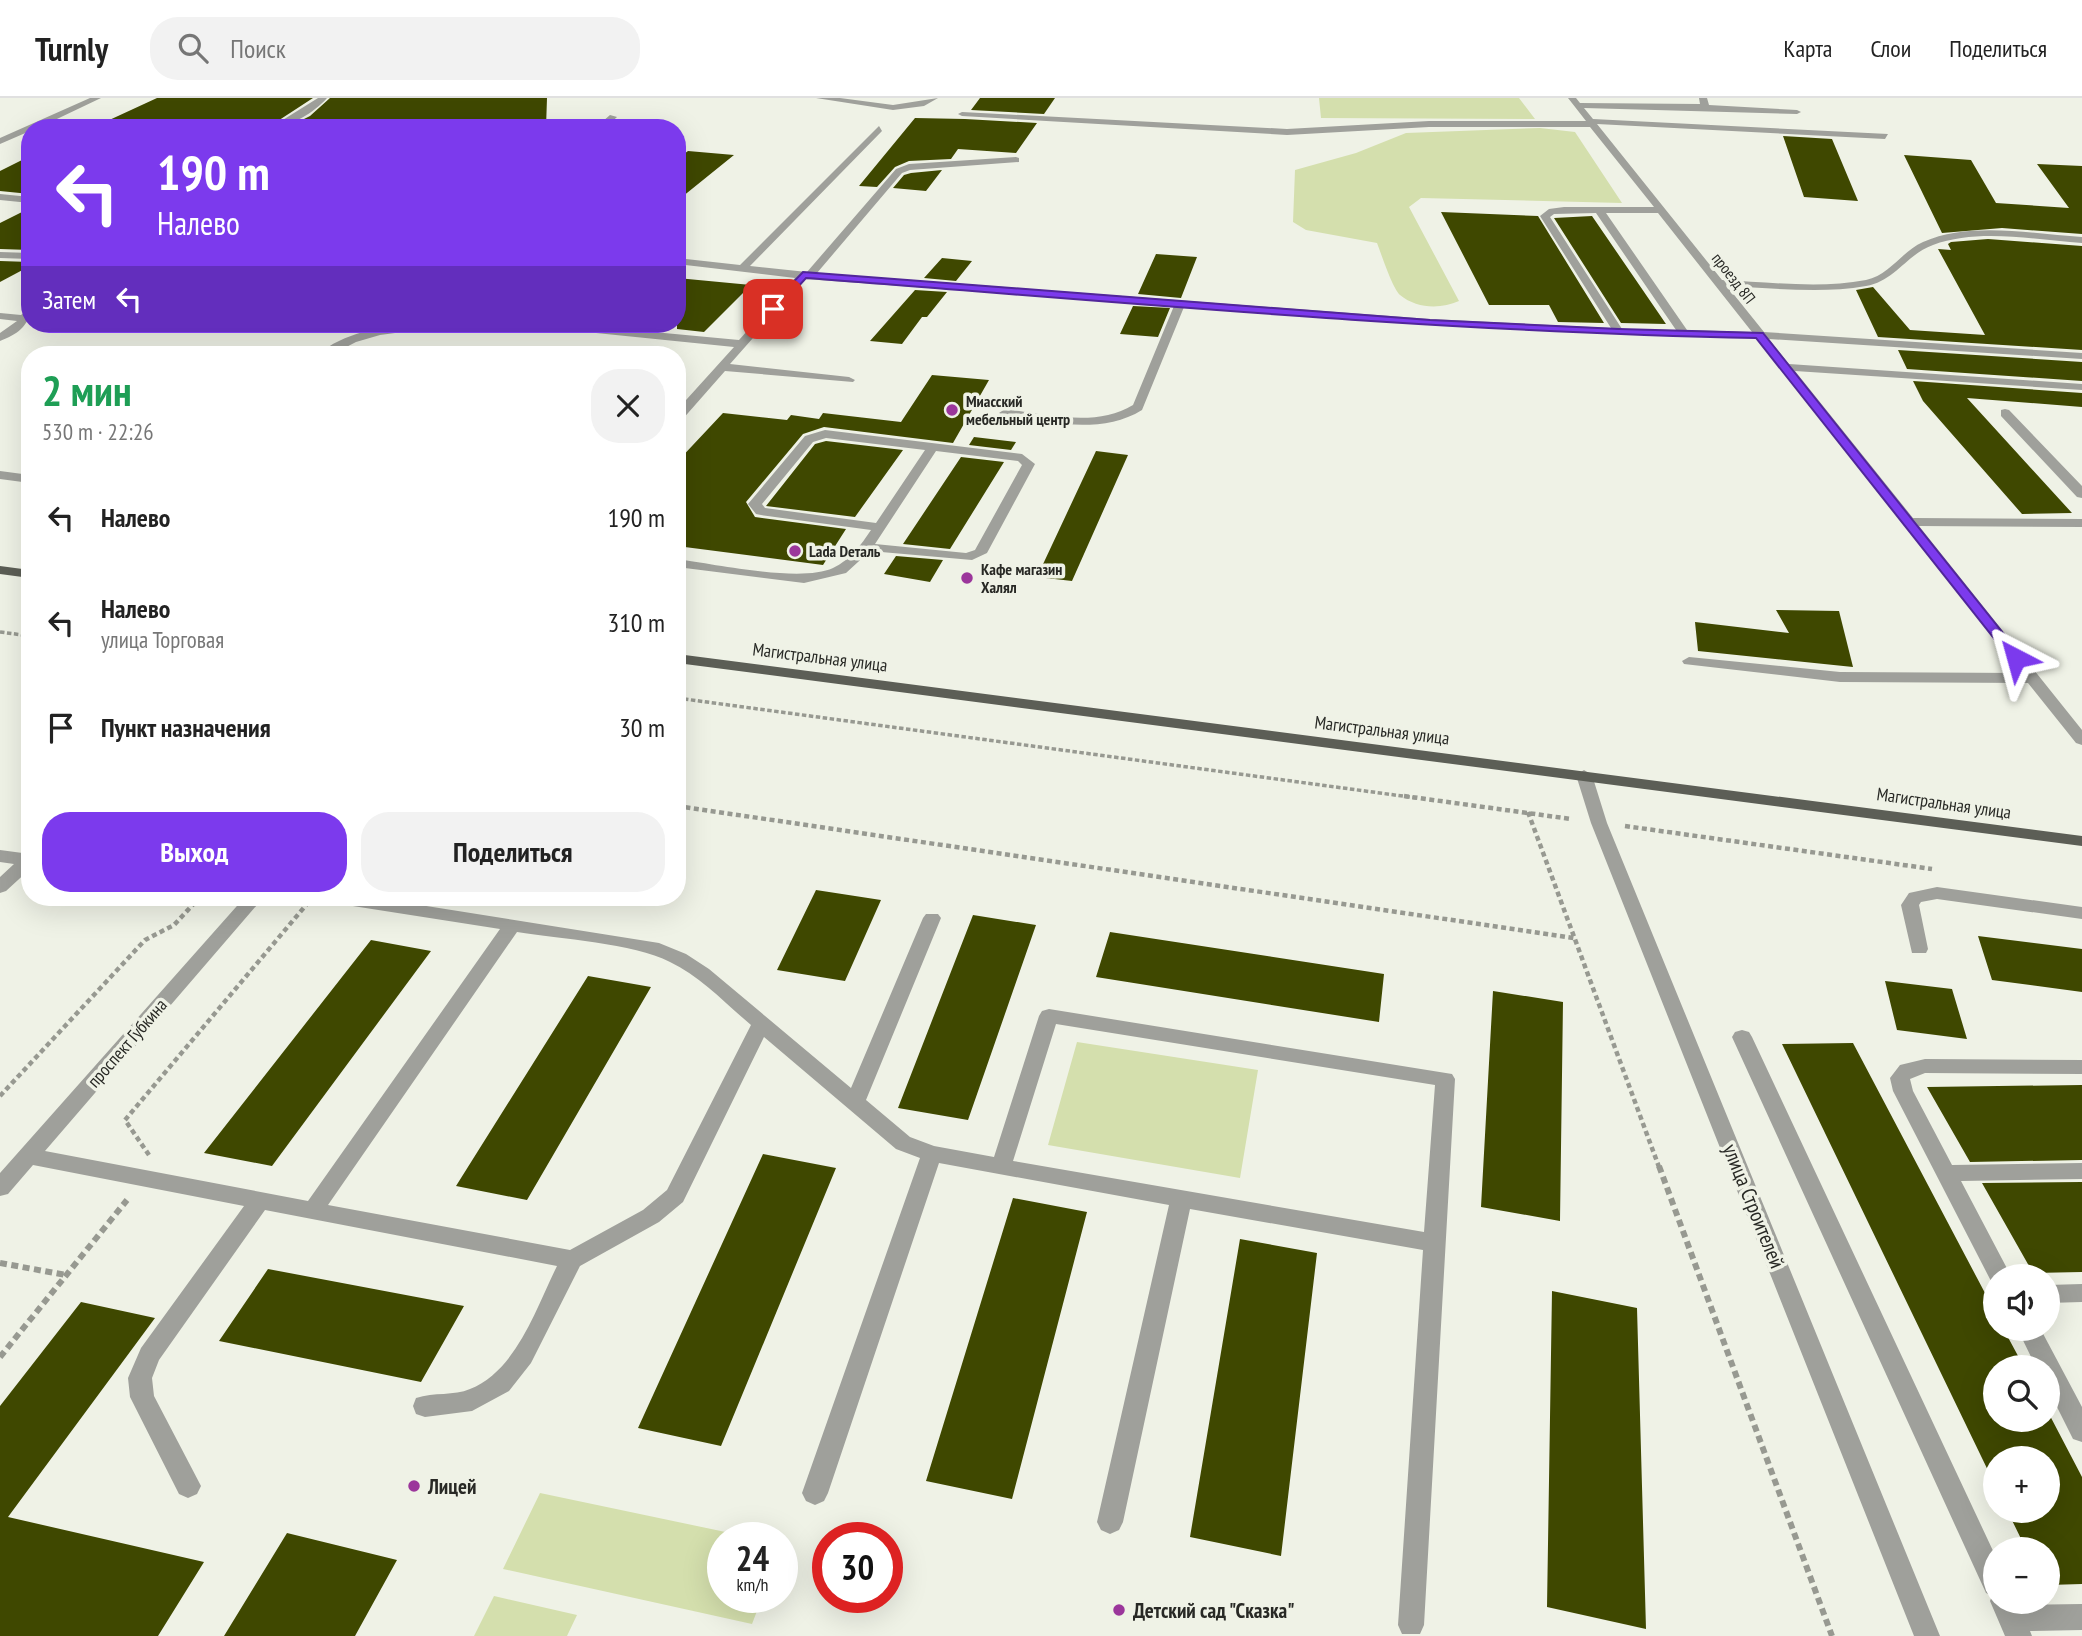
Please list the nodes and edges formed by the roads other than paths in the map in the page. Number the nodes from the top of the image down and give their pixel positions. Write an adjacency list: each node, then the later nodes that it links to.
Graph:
1 (97, 98): 10 (street)
2 (323, 98): 11 (street)
3 (820, 98): 4 (street)
4 (934, 98)
5 (1575, 101): 6 (street); 13 (street, проезд 8П)
6 (1704, 102): 7 (street)
7 (1797, 113)
8 (962, 114): 13 (street)
9 (612, 117): 12 (street)
10 (50, 119)
11 (290, 119)
12 (610, 119)
13 (1591, 122): 16 (street); 24 (street, проезд 8П)
14 (879, 129): 29 (street)
15 (21, 132): 17 (street)
16 (1885, 136)
17 (0, 141)
18 (1016, 160): 30 (street)
19 (0, 197): 20 (street)
20 (21, 199)
21 (21, 201): 22 (street)
22 (0, 209)
23 (1599, 210): 24 (street); 36 (street); 39 (street)
24 (1662, 210): 31 (street, проезд 8П)
25 (2082, 240): 31 (street)
26 (0, 255): 27 (street)
27 (21, 256)
28 (686, 262): 29 (street)
29 (744, 267): 30 (street)
30 (806, 275): 32 (street); 42 (street)
31 (1717, 284): 40 (street, проезд 8П)
32 (1180, 304): 36 (street); 50 (street)
33 (21, 315): 34 (street)
34 (0, 316)
35 (21, 321): 41 (street)
36 (1619, 332): 39 (street)
37 (370, 333): 43 (street)
38 (629, 333): 42 (street)
39 (1684, 334): 40 (street)
40 (1759, 335): 44 (street); 46 (street, проезд 8П)
41 (0, 338)
42 (742, 344): 45 (street)
43 (338, 346)
44 (2082, 356)
45 (722, 367): 47 (street); 49 (street)
46 (1784, 367): 48 (street); 56 (street, проезд 8П)
47 (849, 380)
48 (2082, 387)
49 (686, 408)
50 (1004, 412)
51 (2005, 413): 55 (street)
52 (933, 447): 58 (street); 58 (street); 59 (street)
53 (0, 475): 54 (street)
54 (21, 478)
55 (2082, 494)
56 (1907, 522): 57 (street); 65 (street, проезд 8П)
57 (2082, 523)
58 (880, 527): 59 (street)
59 (867, 547): 60 (street)
60 (686, 564)
61 (0, 570): 62 (main road)
62 (21, 573)
63 (686, 659): 67 (main road, Магистральная улица)
64 (1689, 661): 65 (street)
65 (2032, 678): 66 (street, проезд 8П)
66 (2082, 740)
67 (1584, 775): 68 (main road, Магистральная улица); 107 (street, улица Строителей)
68 (2082, 841)
69 (0, 856): 70 (street)
70 (21, 859)
71 (21, 867): 72 (street)
72 (0, 887)
73 (247, 906): 84 (street, проспект Губкина)
74 (391, 906): 77 (street)
75 (2082, 913): 78 (street)
76 (932, 918): 82 (street)
77 (512, 925): 79 (street); 91 (street)
78 (1919, 950)
79 (761, 1024): 82 (street); 93 (street)
80 (1742, 1037): 103 (street)
81 (2082, 1067): 87 (street)
82 (854, 1104): 83 (street)
83 (932, 1154): 85 (street); 101 (street)
84 (28, 1156): 88 (street, проспект Губкина); 90 (street)
85 (1001, 1167): 89 (street); 92 (street)
86 (2082, 1171): 87 (street)
87 (1946, 1173): 94 (street)
88 (0, 1188)
89 (1181, 1199): 92 (street); 102 (street)
90 (260, 1200): 91 (street); 100 (street)
91 (313, 1210): 93 (street)
92 (1435, 1243): 106 (street)
93 (572, 1260): 98 (street)
94 (1994, 1264)
95 (2082, 1293): 96 (street)
96 (2060, 1294)
97 (2035, 1341): 99 (street)
98 (425, 1406)
99 (2082, 1431)
100 (188, 1486)
101 (815, 1493)
102 (1110, 1522)
103 (1983, 1558)
104 (2082, 1617): 105 (street)
105 (2011, 1618)
106 (1411, 1625)
107 (1927, 1636)

